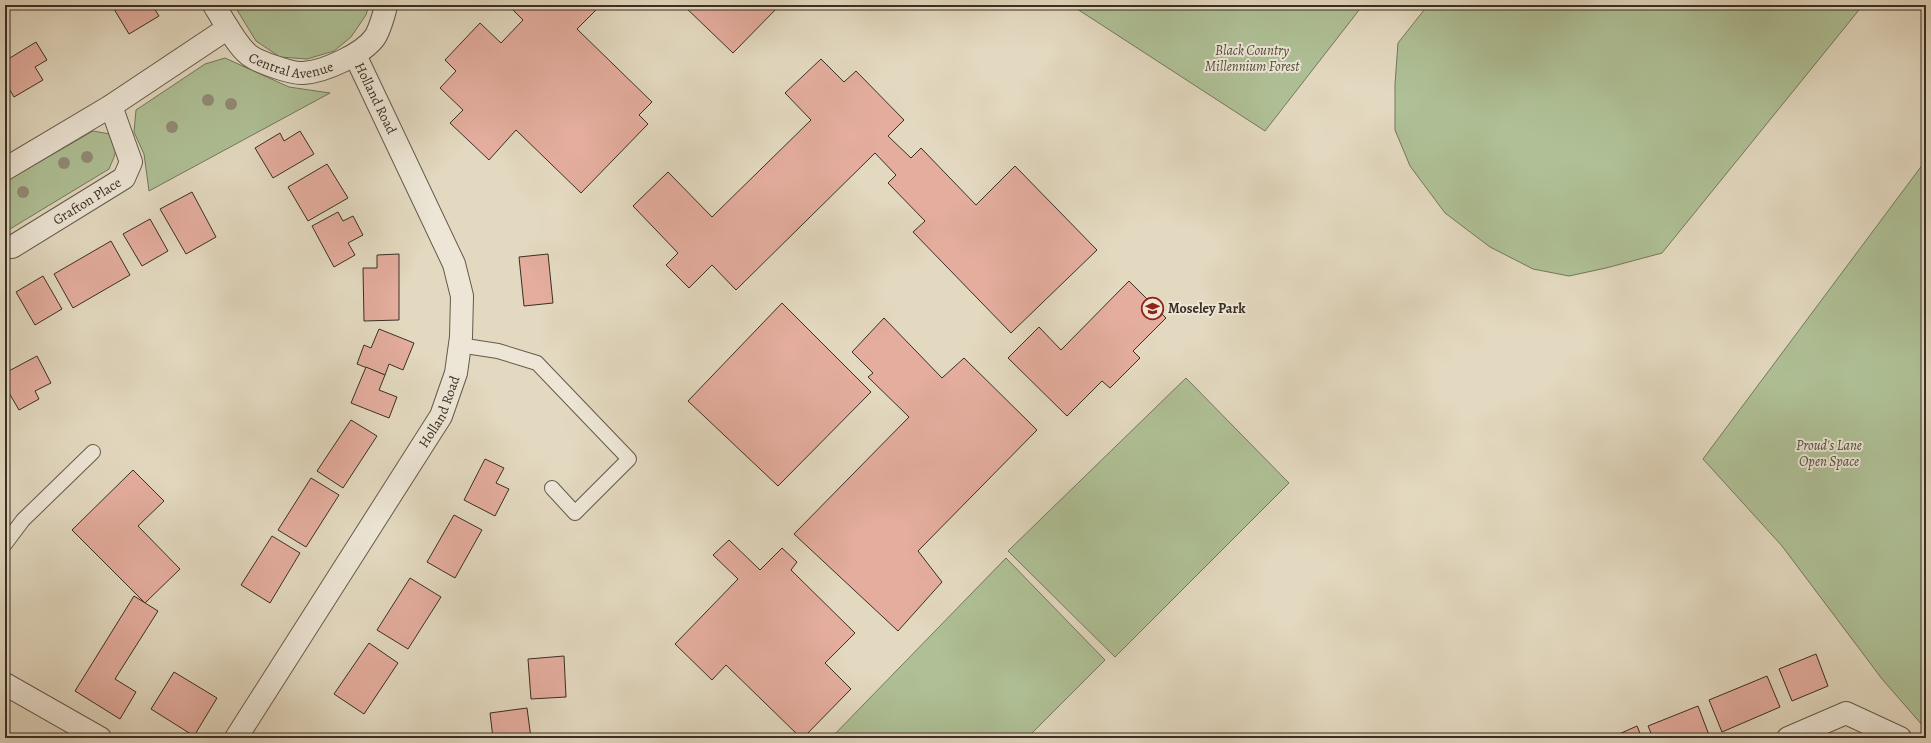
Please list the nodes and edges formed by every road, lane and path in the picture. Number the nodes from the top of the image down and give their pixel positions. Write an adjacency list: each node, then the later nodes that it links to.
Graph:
1 (214, 5): 3 (street, Central Avenue)
2 (386, 5): 4 (street, Central Avenue)
3 (228, 28): 4 (street, Central Avenue); 5 (street)
4 (355, 55): 8 (street, Holland Road)
5 (111, 106): 6 (street); 7 (street, Grafton Place)
6 (5, 169)
7 (5, 246)
8 (459, 345): 10 (lane); 14 (street, Holland Road)
9 (93, 452): 11 (lane)
10 (552, 488)
11 (5, 544)
12 (5, 684): 13 (street)
13 (100, 738)
14 (236, 738)
15 (1788, 738): 16 (street)
16 (1900, 738)

